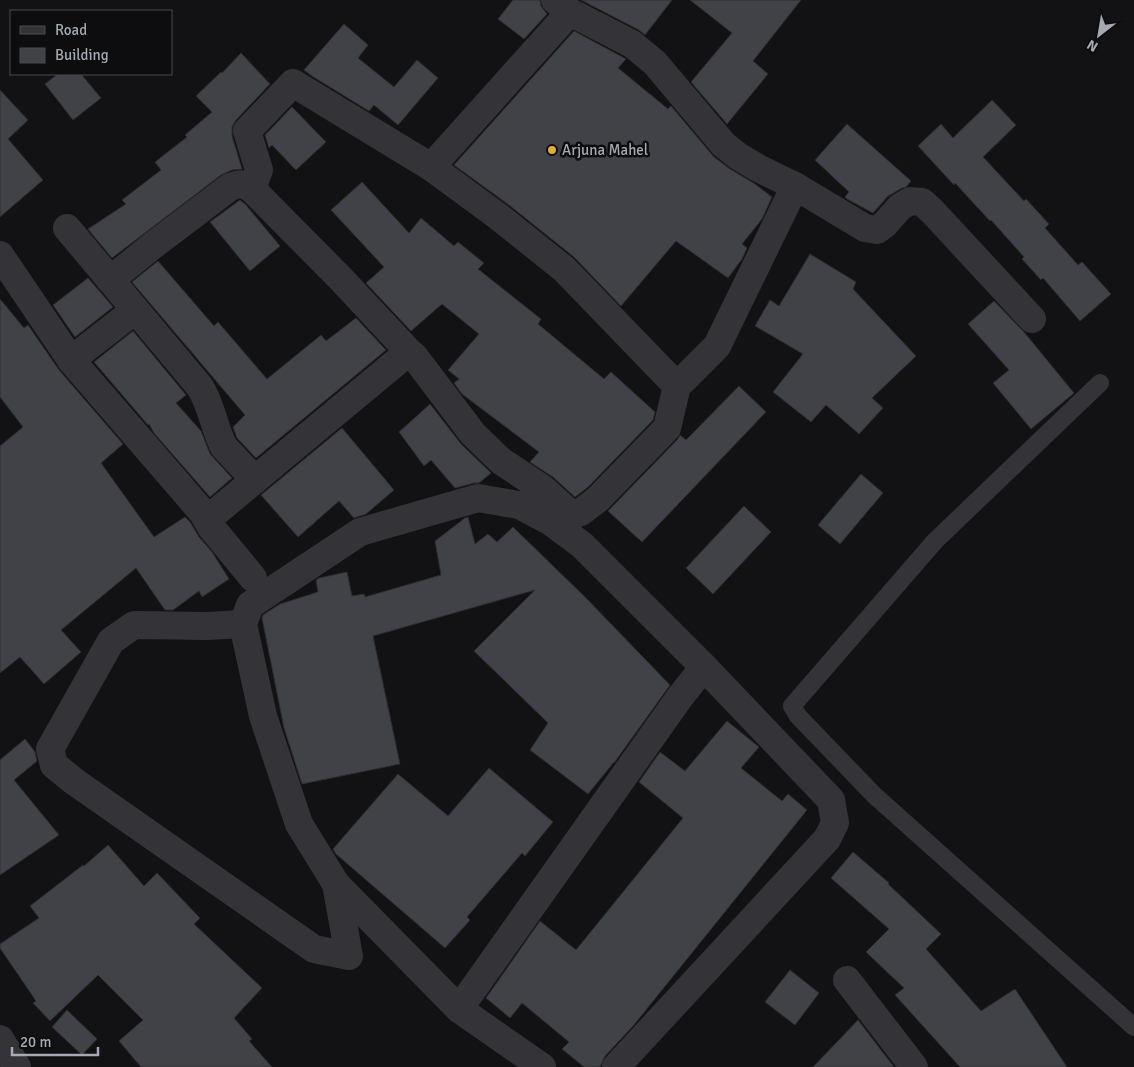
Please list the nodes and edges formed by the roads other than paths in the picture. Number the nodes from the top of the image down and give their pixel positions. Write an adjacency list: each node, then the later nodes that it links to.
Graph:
1 (563, 6): 2 (street); 3 (street)
2 (431, 167): 4 (street); 13 (street)
3 (795, 186): 9 (street); 13 (street)
4 (252, 189): 7 (street); 10 (street)
5 (67, 228): 7 (street)
6 (0, 256): 11 (street)
7 (110, 280): 8 (street)
8 (135, 310): 11 (street); 14 (street)
9 (1032, 319)
10 (410, 354): 13 (street); 14 (street)
11 (72, 360): 15 (street)
12 (1100, 383): 22 (lane)
13 (677, 386)
14 (255, 480): 15 (street)
15 (207, 519): 16 (street)
16 (253, 578)
17 (243, 624): 18 (street); 19 (street); 19 (street)
18 (704, 667): 21 (street); 26 (street)
19 (336, 884): 21 (street)
20 (847, 980): 27 (street)
21 (459, 1009): 25 (street)
22 (1134, 1027)
23 (0, 1039): 24 (street)
24 (17, 1067)
25 (542, 1067)
26 (616, 1067)
27 (914, 1067)

